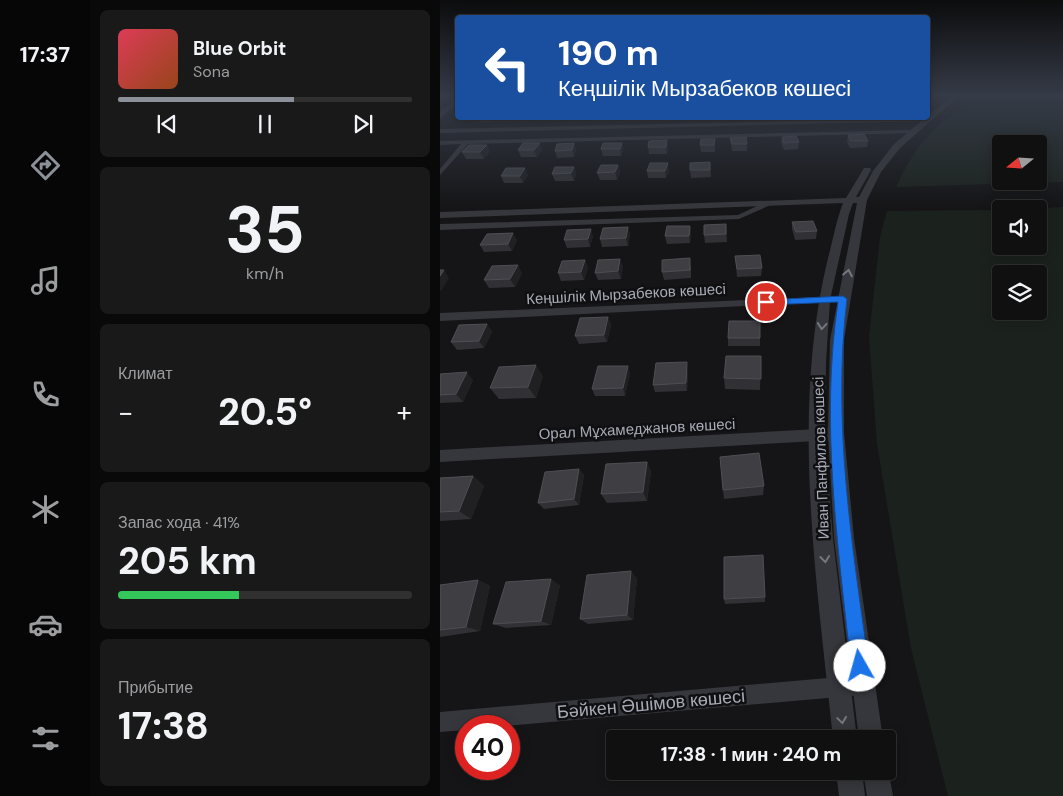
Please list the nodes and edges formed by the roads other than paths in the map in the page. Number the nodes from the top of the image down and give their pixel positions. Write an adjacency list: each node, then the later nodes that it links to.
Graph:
1 (840, 133): 3 (street)
2 (906, 133): 7 (street, Иван Панфилов көшесі)
3 (732, 135): 4 (street)
4 (467, 142): 5 (street); 6 (street)
5 (440, 143)
6 (440, 173)
7 (855, 200): 8 (street); 11 (street, Иван Панфилов көшесі, one-way to 7); 12 (street, Иван Панфилов көшесі)
8 (771, 203): 9 (street); 10 (street)
9 (440, 215)
10 (440, 227)
11 (843, 299): 12 (street, Кеңшілік Мырзабеков көшесі); 14 (street, Иван Панфилов көшесі)
12 (824, 300): 13 (street, Кеңшілік Мырзабеков көшесі); 15 (street, Иван Панфилов көшесі, one-way to 15)
13 (440, 317)
14 (836, 434): 15 (street, Орал Мұхамеджанов көшесі); 17 (street, Иван Панфилов көшесі)
15 (818, 435): 16 (street, Орал Мұхамеджанов көшесі); 18 (street, Иван Панфилов көшесі, one-way to 18)
16 (440, 456)
17 (862, 685): 18 (street, Бәйкен Әшімов көшесі); 21 (street, Иван Панфилов көшесі)
18 (838, 687): 19 (street, Бәйкен Әшімов көшесі); 20 (street, Иван Панфилов көшесі, one-way to 20)
19 (440, 722)
20 (844, 730)
21 (870, 730)
22 (850, 780): 24 (street)
23 (877, 780): 25 (street)
24 (852, 796)
25 (880, 796)

